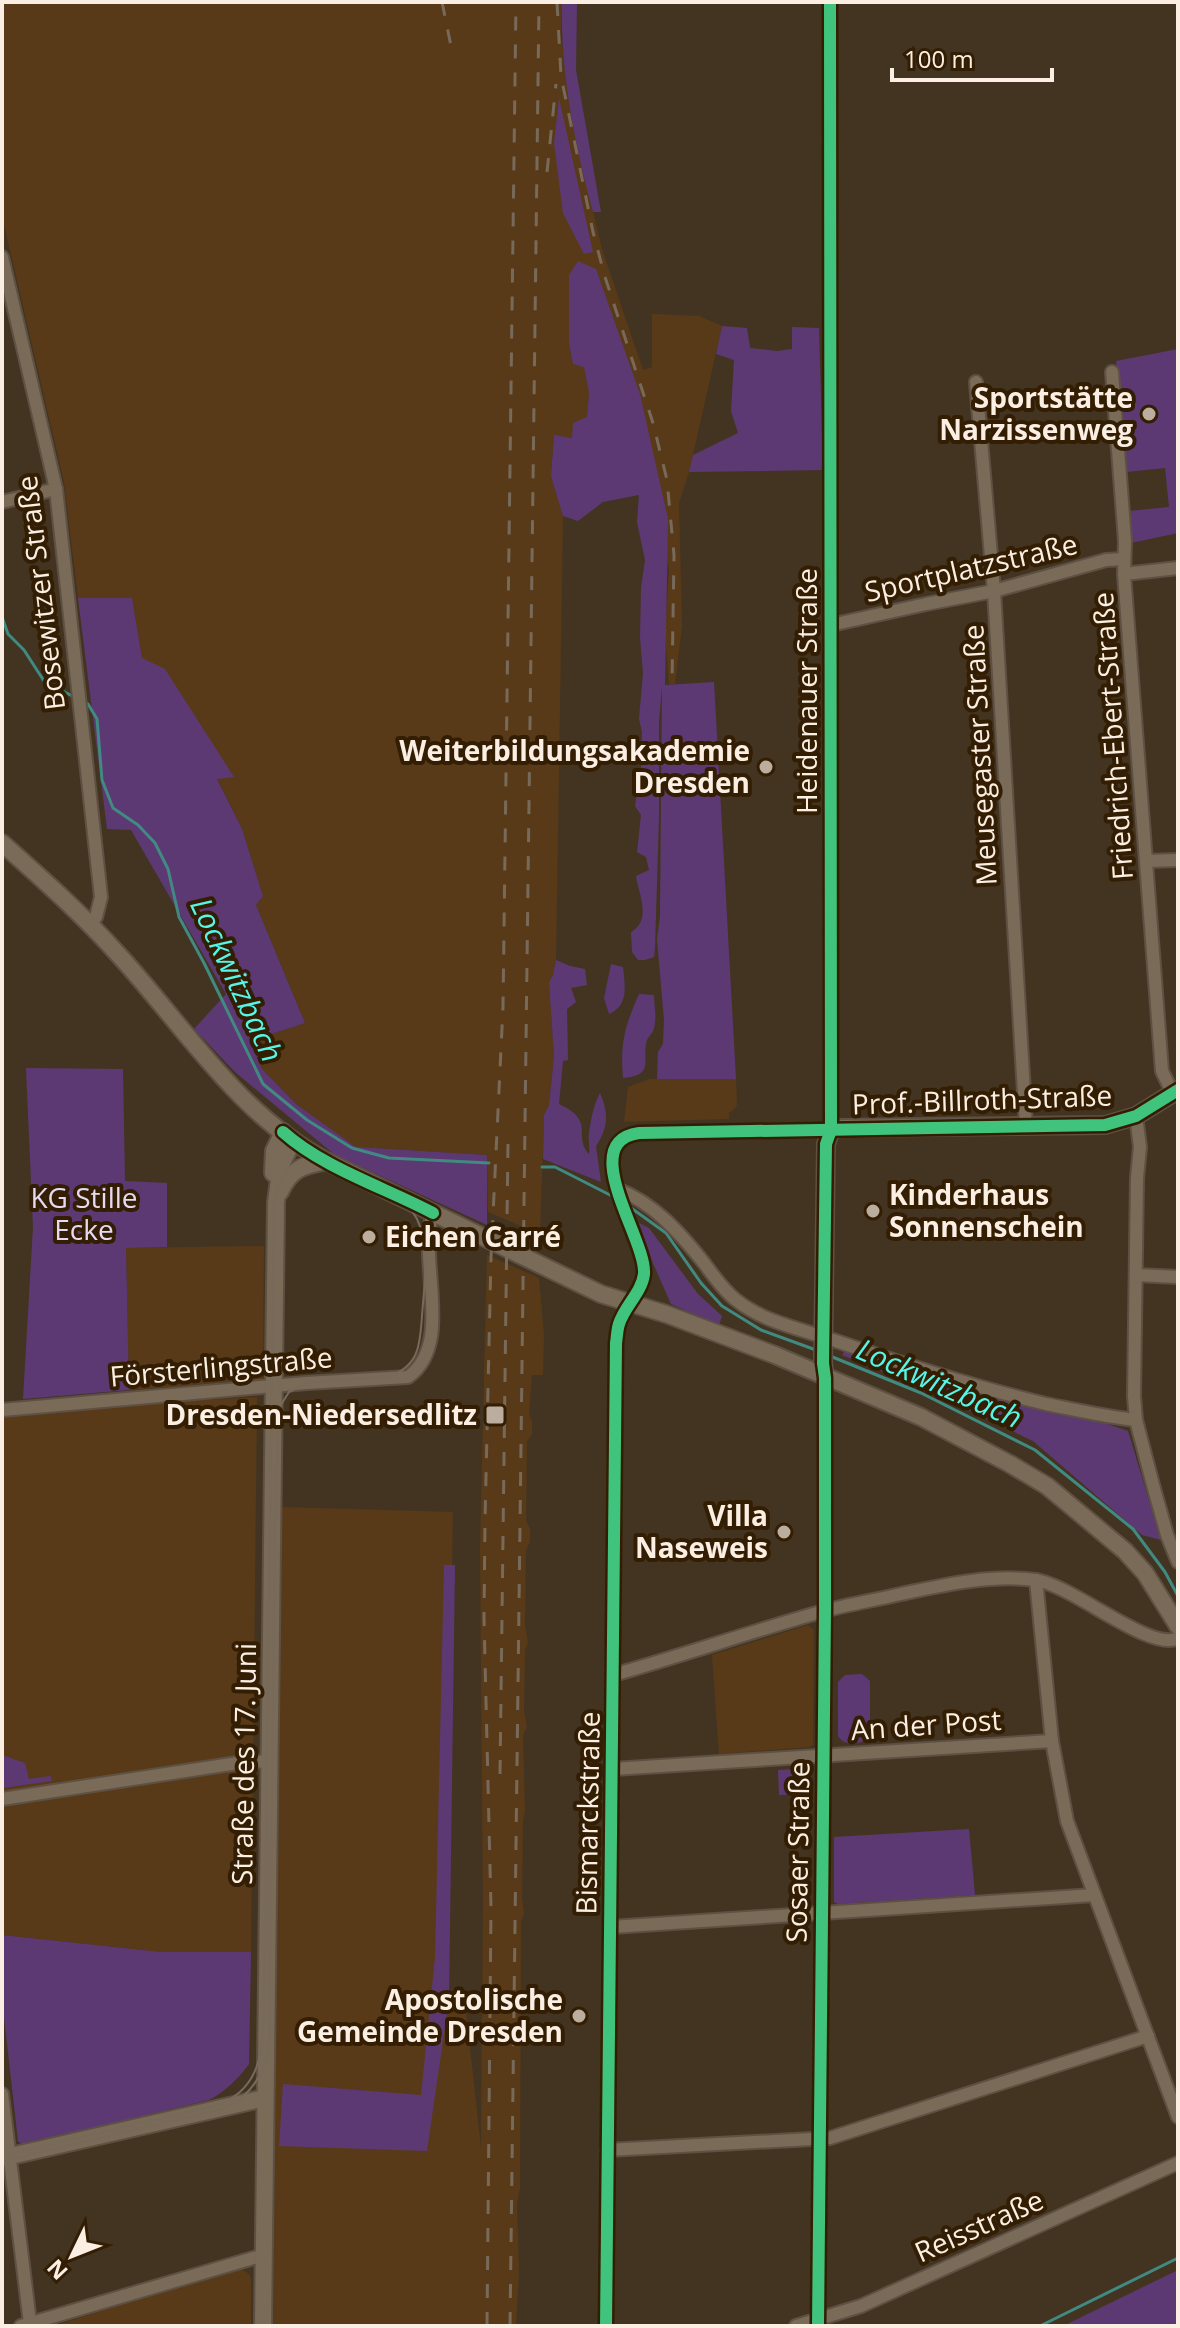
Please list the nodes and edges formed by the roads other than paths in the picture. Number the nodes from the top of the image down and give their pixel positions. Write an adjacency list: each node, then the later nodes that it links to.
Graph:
1 (830, 2): 11 (street, Heidenauer Straße)
2 (2, 257): 5 (street, Bosewitzer Straße)
3 (1112, 372): 7 (street, Friedrich-Ebert-Straße)
4 (976, 382): 10 (street, Meusegaster Straße)
5 (56, 489): 6 (street); 15 (street, Bosewitzer Straße)
6 (2, 502)
7 (1124, 559): 9 (street, Friedrich-Ebert-Straße); 10 (street, Sportplatzstraße)
8 (1178, 568): 9 (street)
9 (1124, 574): 14 (street, Friedrich-Ebert-Straße)
10 (994, 591): 11 (street, Sportplatzstraße); 18 (street, Meusegaster Straße)
11 (831, 625): 19 (street, Heidenauer Straße)
12 (2, 843): 15 (street)
13 (1178, 860): 14 (street)
14 (1147, 861): 16 (street, Friedrich-Ebert-Straße)
15 (90, 924): 20 (street)
16 (1176, 1092): 17 (street, Prof.-Billroth-Straße)
17 (1136, 1116): 18 (street, Prof.-Billroth-Straße); 25 (street)
18 (1026, 1126): 19 (street, Prof.-Billroth-Straße)
19 (831, 1130): 22 (street, Prof.-Billroth-Straße); 28 (street, Heidenauer Straße)
20 (288, 1137): 21 (street); 23 (street, Straße des 17. Juni)
21 (326, 1161): 23 (street); 24 (street)
22 (618, 1190): 27 (street, Prof.-Billroth-Straße); 28 (street)
23 (276, 1202): 30 (street, Straße des 17. Juni)
24 (433, 1213): 27 (street); 30 (street, Försterlingstraße)
25 (1137, 1275): 26 (street); 32 (street)
26 (1178, 1277)
27 (630, 1303): 29 (street); 38 (street, Bismarckstraße)
28 (824, 1340): 29 (street, Heidenauer Straße); 32 (street)
29 (824, 1370): 35 (street, Sosaer Straße); 36 (street)
30 (274, 1387): 31 (street, Försterlingstraße); 41 (street, Straße des 17. Juni)
31 (2, 1410)
32 (1136, 1420): 33 (street)
33 (1178, 1562)
34 (1036, 1580): 35 (street); 37 (street); 39 (street)
35 (825, 1611): 38 (street); 40 (street, Sosaer Straße)
36 (1178, 1626)
37 (1178, 1638)
38 (613, 1675): 42 (street, Bismarckstraße)
39 (1052, 1741): 40 (street, An der Post); 44 (street)
40 (823, 1756): 42 (street, An der Post); 45 (street, Sosaer Straße)
41 (270, 1762): 43 (street); 49 (street, Straße des 17. Juni)
42 (613, 1769): 46 (street, Bismarckstraße)
43 (2, 1799)
44 (1094, 1895): 45 (street); 47 (street)
45 (821, 1914): 46 (street); 51 (street, Sosaer Straße)
46 (611, 1927): 52 (street, Bismarckstraße)
47 (1148, 2036): 50 (street); 51 (street)
48 (2, 2094): 53 (street)
49 (265, 2098): 53 (street); 55 (street, Straße des 17. Juni)
50 (1178, 2117)
51 (819, 2139): 52 (street); 56 (street, Sosaer Straße)
52 (607, 2150): 59 (street, Bismarckstraße)
53 (6, 2157): 57 (street)
54 (1178, 2163): 56 (street, Reisstraße)
55 (264, 2255): 57 (street); 58 (street, Straße des 17. Juni)
56 (818, 2323): 60 (street, Reisstraße)
57 (25, 2325)
58 (263, 2326)
59 (606, 2326)
60 (796, 2326)

